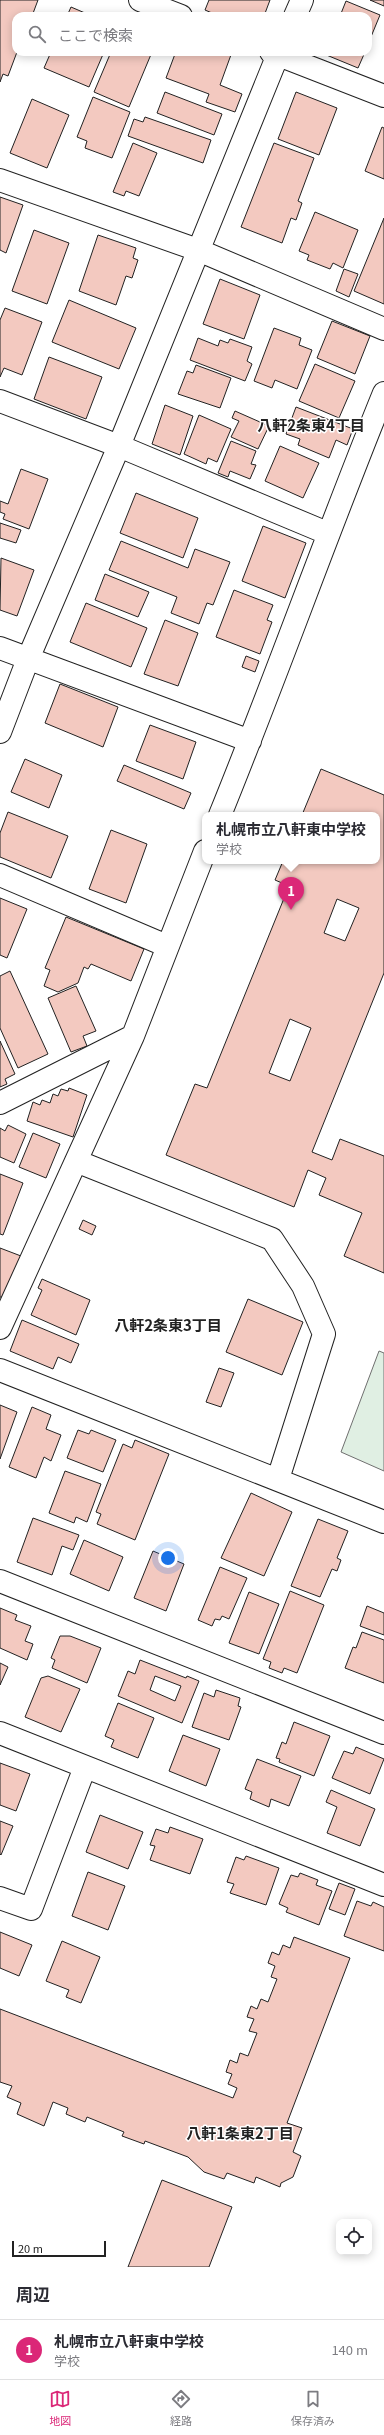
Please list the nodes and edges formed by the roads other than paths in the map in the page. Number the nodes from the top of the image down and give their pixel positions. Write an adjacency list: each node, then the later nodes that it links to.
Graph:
1 (140, 0): 3 (street)
2 (302, 0): 4 (street)
3 (171, 12)
4 (297, 12)
5 (275, 56): 9 (street)
6 (284, 56): 7 (street)
7 (384, 96)
8 (0, 180): 9 (street)
9 (198, 250): 10 (street); 13 (street)
10 (384, 329)
11 (384, 393): 14 (street)
12 (0, 401): 13 (street)
13 (119, 446): 14 (street); 16 (street)
14 (327, 533): 18 (street)
15 (0, 648): 16 (street)
16 (28, 659): 17 (street); 18 (street)
17 (0, 732)
18 (250, 741): 19 (street)
19 (221, 812)
20 (202, 859): 22 (street)
21 (0, 875): 22 (street)
22 (167, 946): 23 (street)
23 (133, 1036): 24 (street); 25 (street)
24 (0, 1103)
25 (76, 1161): 26 (street); 28 (street)
26 (0, 1328)
27 (0, 1370): 28 (street)
28 (278, 1479): 29 (street)
29 (384, 1522)
30 (0, 1581): 32 (street)
31 (0, 1733): 33 (street)
32 (384, 1733)
33 (85, 1767): 34 (street); 35 (street)
34 (384, 1885)
35 (0, 1898)

